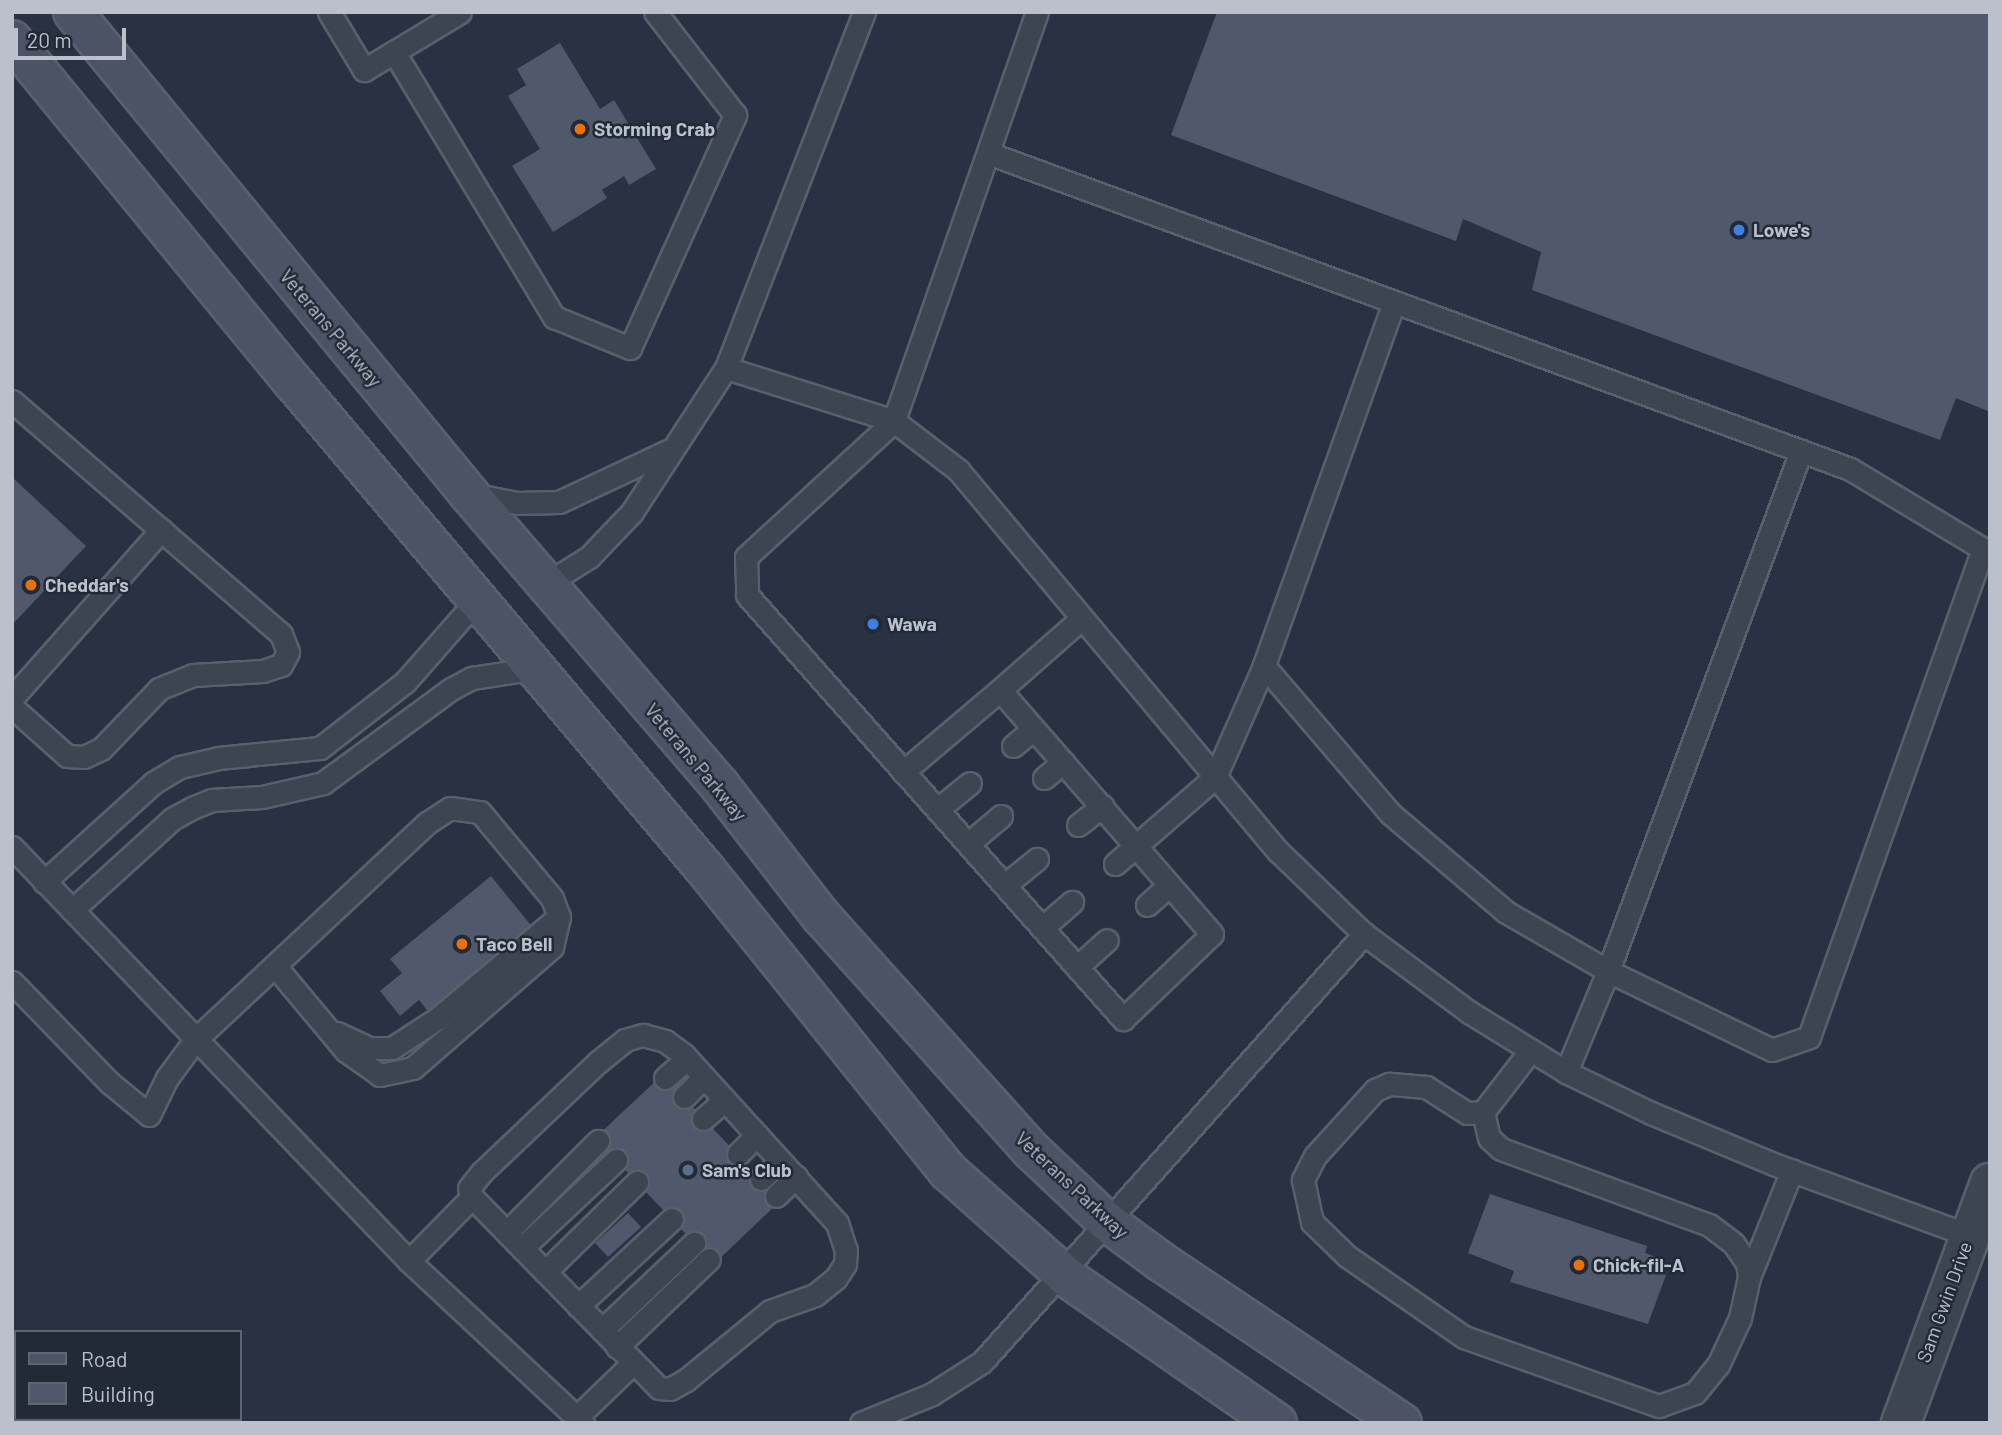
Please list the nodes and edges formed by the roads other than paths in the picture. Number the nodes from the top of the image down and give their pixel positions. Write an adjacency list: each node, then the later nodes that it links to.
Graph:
1 (73, 12): 16 (main road, Veterans Parkway)
2 (329, 12): 8 (lane)
3 (460, 12): 8 (lane)
4 (655, 12): 8 (lane)
5 (1037, 12): 9 (lane)
6 (861, 13): 11 (lane)
7 (12, 40): 20 (main road)
8 (394, 52)
9 (988, 153): 10 (lane); 13 (lane)
10 (1394, 302): 15 (lane); 22 (lane)
11 (726, 368): 13 (lane); 14 (lane)
12 (12, 401): 17 (lane)
13 (894, 421): 21 (lane); 30 (lane)
14 (670, 450): 16 (lane); 19 (lane)
15 (1801, 451): 18 (lane); 54 (lane)
16 (468, 494): 19 (main road, Veterans Parkway)
17 (161, 530): 25 (lane); 26 (lane)
18 (1986, 551): 54 (lane)
19 (546, 584): 79 (main road, Veterans Parkway)
20 (477, 600): 23 (main road); 43 (lane)
21 (1082, 618): 24 (lane); 31 (lane)
22 (1264, 666): 31 (lane); 54 (lane)
23 (538, 668): 48 (lane); 86 (main road)
24 (1000, 690): 27 (lane); 30 (lane)
25 (12, 698)
26 (12, 707)
27 (1033, 729): 28 (lane); 29 (lane)
28 (1013, 746)
29 (1063, 762): 32 (lane); 34 (lane)
30 (903, 772): 35 (lane)
31 (1215, 777): 39 (lane); 50 (lane)
32 (1044, 778)
33 (970, 783): 35 (lane)
34 (1102, 806): 37 (lane); 39 (lane)
35 (938, 809): 38 (lane)
36 (1001, 816): 38 (lane)
37 (1078, 825)
38 (969, 844): 44 (lane)
39 (1136, 846): 42 (lane); 45 (lane)
40 (12, 847): 43 (lane)
41 (1037, 859): 44 (lane)
42 (1115, 864)
43 (44, 882): 48 (lane)
44 (1006, 884): 49 (lane)
45 (1170, 885): 47 (lane); 53 (lane)
46 (1072, 902): 49 (lane)
47 (1147, 905)
48 (72, 910): 56 (lane)
49 (1042, 928): 53 (lane)
50 (1364, 934): 57 (lane); 79 (lane)
51 (1107, 940): 53 (lane)
52 (275, 967): 52 (lane); 56 (lane)
53 (1077, 967)
54 (1608, 971): 59 (lane)
55 (12, 982): 56 (lane)
56 (195, 1040): 84 (lane)
57 (1531, 1051): 59 (lane); 64 (lane)
58 (687, 1059): 60 (lane); 61 (lane); 77 (lane)
59 (1566, 1072): 71 (lane)
60 (704, 1077): 62 (lane); 63 (lane)
61 (665, 1078)
62 (684, 1097)
63 (724, 1100): 65 (lane); 66 (lane)
64 (1483, 1112): 87 (lane); 87 (lane)
65 (704, 1119)
66 (757, 1135): 68 (lane); 70 (lane)
67 (598, 1141): 81 (lane)
68 (738, 1154)
69 (616, 1160): 81 (lane)
70 (780, 1161): 72 (lane); 73 (lane)
71 (1792, 1170): 80 (lane); 87 (lane)
72 (796, 1177): 76 (lane); 91 (lane)
73 (761, 1179)
74 (637, 1182): 85 (lane)
75 (1990, 1183): 80 (street, Sam Gwin Drive)
76 (776, 1196)
77 (472, 1197): 81 (lane); 84 (lane)
78 (672, 1219): 88 (lane)
79 (1107, 1222): 86 (lane); 95 (main road, Veterans Parkway)
80 (1968, 1235): 96 (street, Sam Gwin Drive)
81 (514, 1240): 85 (lane)
82 (694, 1243): 89 (lane)
83 (709, 1259): 90 (lane)
84 (409, 1261): 92 (lane)
85 (545, 1272): 88 (lane)
86 (1065, 1274): 93 (lane); 94 (main road)
87 (1749, 1277)
88 (578, 1306): 89 (lane)
89 (602, 1331): 90 (lane)
90 (617, 1347): 91 (lane)
91 (633, 1363): 92 (lane)
92 (580, 1420)
93 (875, 1420)
94 (1277, 1423)
95 (1402, 1423)
96 (1900, 1423)

